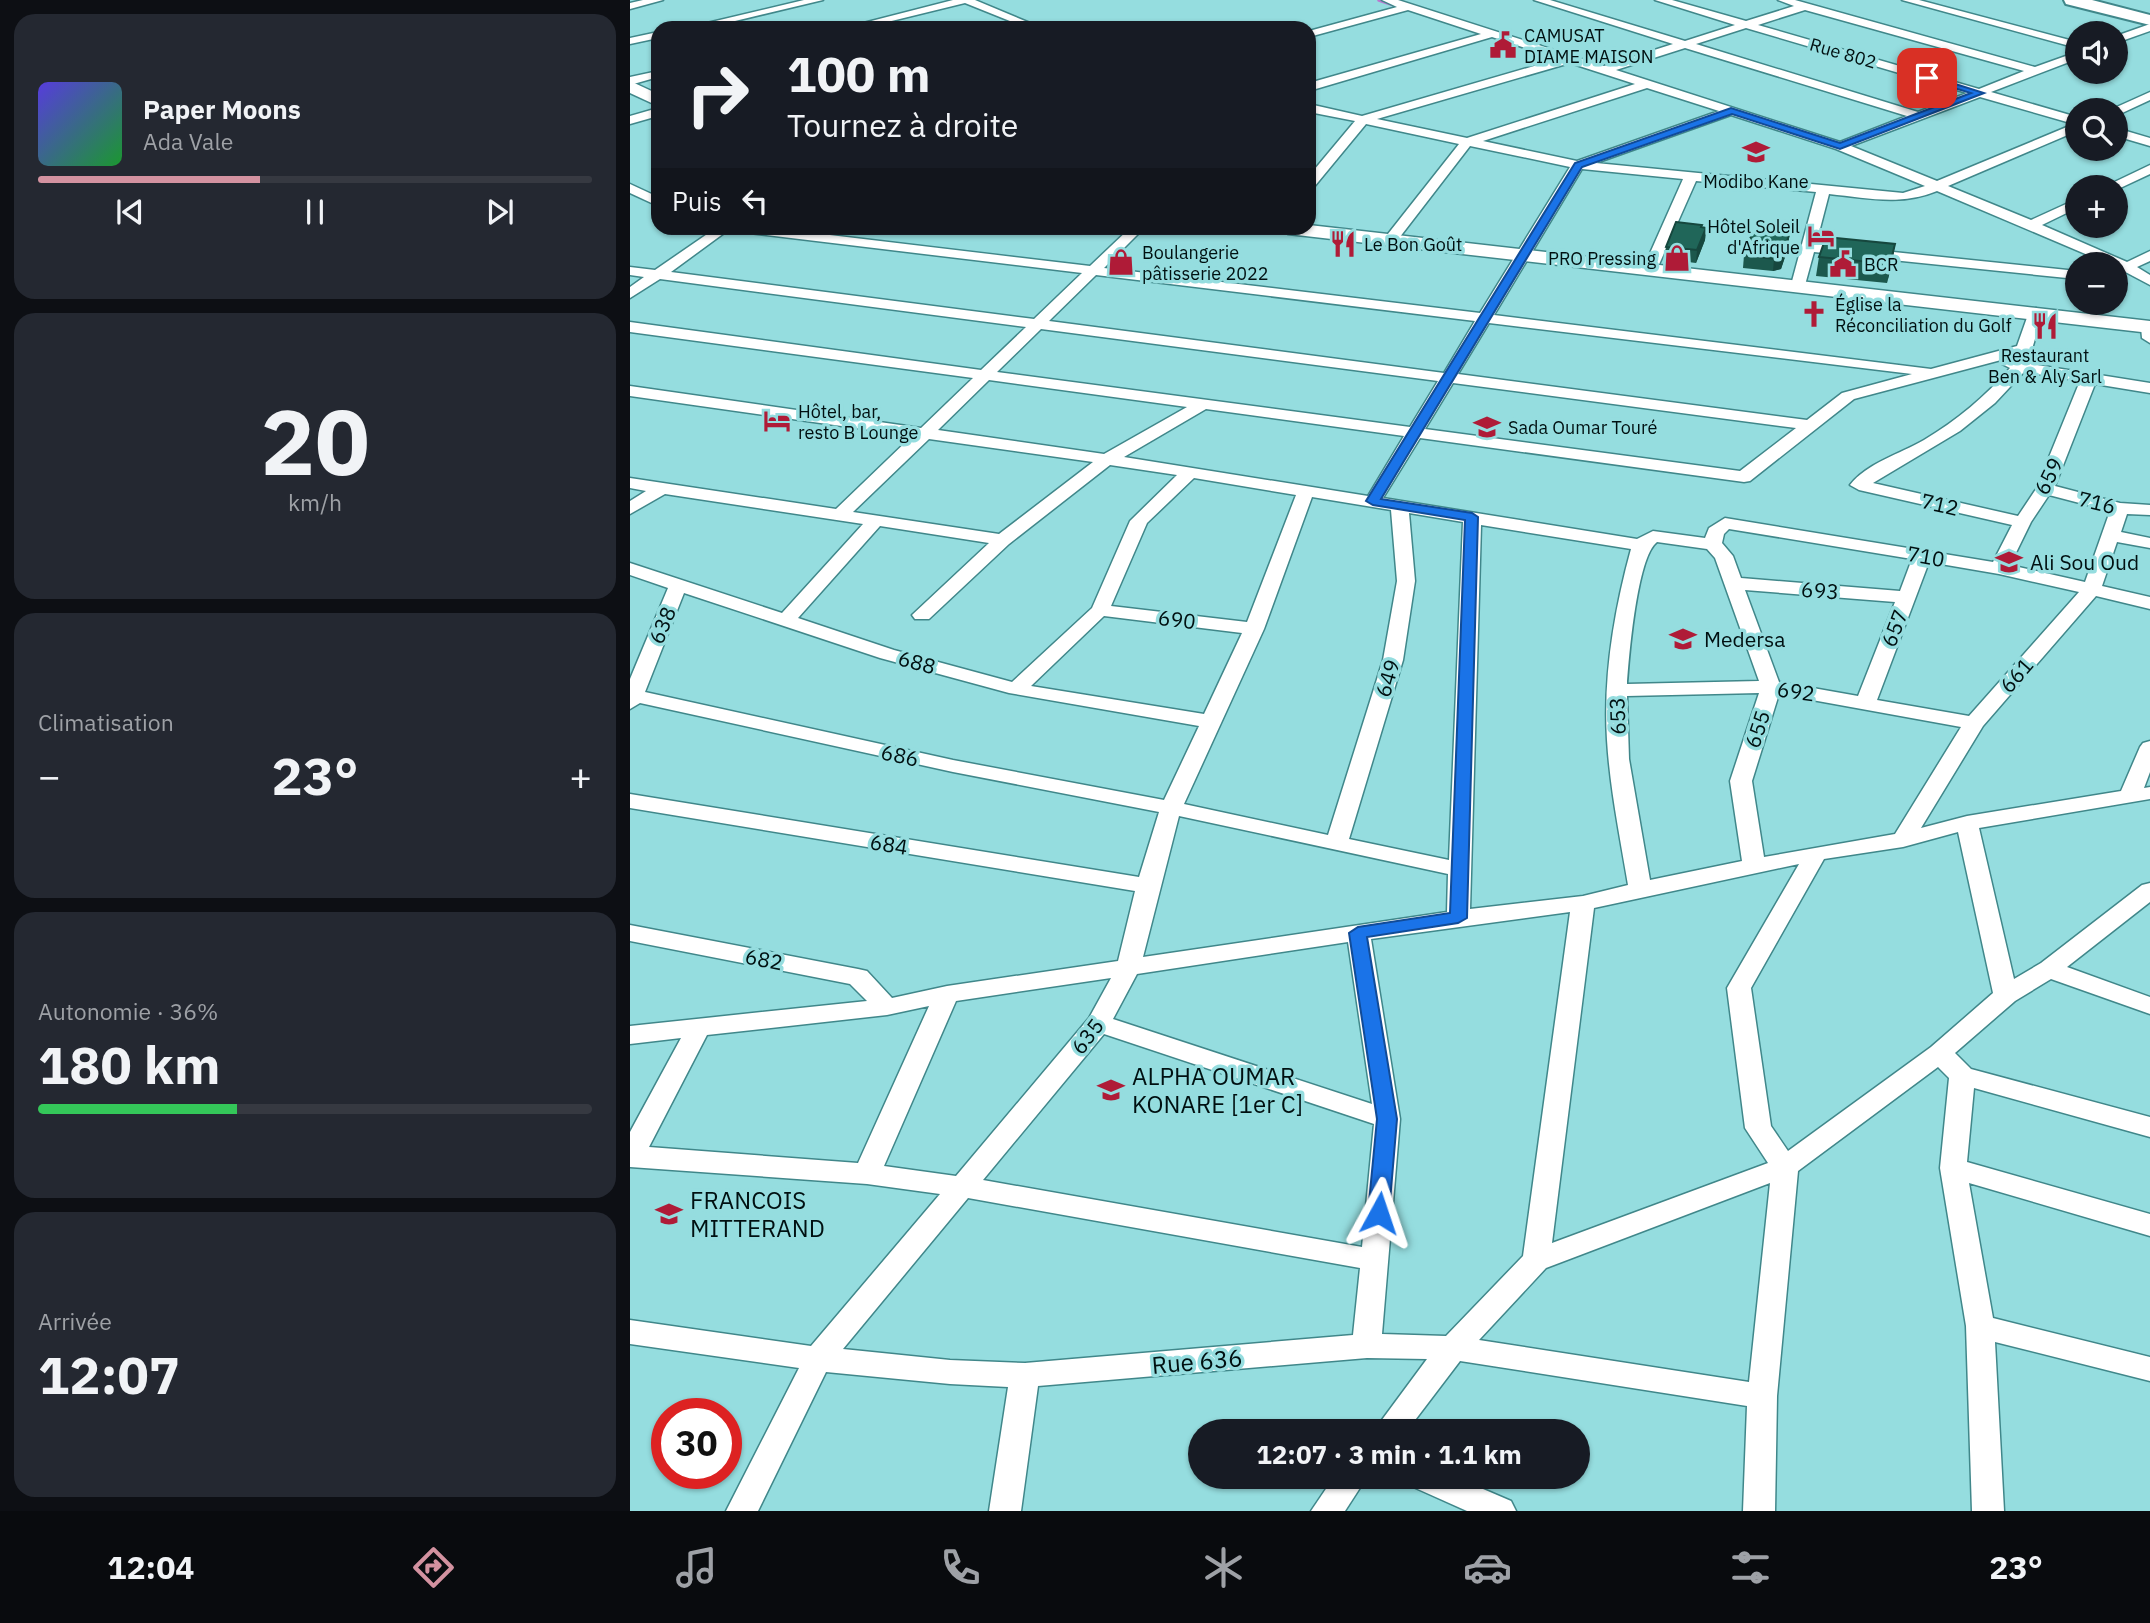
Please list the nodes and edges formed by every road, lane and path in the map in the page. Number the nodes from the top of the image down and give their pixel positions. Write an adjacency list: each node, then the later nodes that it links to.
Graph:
1 (659, 0): 13 (street)
2 (818, 0): 18 (street)
3 (966, 0): 19 (street); 20 (street)
4 (1387, 0): 15 (street)
5 (1434, 0): 15 (street)
6 (1539, 0): 29 (street)
7 (1660, 0): 16 (street, Rue 802)
8 (1707, 0): 16 (street)
9 (1783, 0): 14 (street)
10 (1824, 0): 14 (street)
11 (1908, 0): 28 (street)
12 (2072, 0): 17 (main road)
13 (630, 6)
14 (1805, 6): 21 (street); 33 (street)
15 (1408, 7): 23 (street); 24 (street)
16 (1684, 7): 21 (street, Rue 802)
17 (2150, 20)
18 (723, 21)
19 (878, 21)
20 (1019, 21)
21 (1746, 25): 29 (street); 38 (street, Rue 802)
22 (2150, 27): 25 (street)
23 (1316, 32)
24 (1492, 34): 30 (street); 37 (street)
25 (2128, 35)
26 (651, 36): 27 (street)
27 (630, 41)
28 (2065, 42)
29 (1685, 44): 32 (street); 45 (street)
30 (1570, 59): 32 (street); 47 (street)
31 (2065, 60): 33 (street)
32 (1604, 70): 36 (street)
33 (2036, 71): 38 (street)
34 (651, 76): 35 (street)
35 (630, 83): 39 (street)
36 (1646, 83): 43 (street); 51 (street)
37 (1316, 85)
38 (1979, 93): 45 (street); 46 (street, Rue 802)
39 (651, 96)
40 (2150, 96): 41 (street)
41 (2128, 106)
42 (1316, 109): 47 (street)
43 (1731, 111): 53 (street); 54 (street)
44 (651, 115): 48 (street)
45 (1920, 116): 53 (street)
46 (2065, 118)
47 (1363, 119): 51 (street); 56 (street)
48 (630, 120)
49 (2065, 132): 59 (street)
50 (2128, 136): 52 (street)
51 (1467, 142): 54 (street); 69 (street)
52 (2150, 142)
53 (1840, 146): 59 (street)
54 (1578, 165): 57 (street); 72 (street)
55 (2150, 169): 58 (street)
56 (1316, 176)
57 (1691, 177): 61 (street); 76 (street)
58 (2128, 179)
59 (1936, 186): 61 (street); 64 (street)
60 (630, 188): 62 (street)
61 (1823, 190): 70 (street)
62 (651, 198)
63 (2065, 209): 64 (street)
64 (2031, 225): 71 (street)
65 (1316, 231): 69 (street)
66 (714, 235): 80 (street)
67 (800, 235): 77 (street)
68 (1130, 235): 77 (street)
69 (1391, 239): 72 (street)
70 (1807, 247): 79 (street); 83 (street)
71 (2093, 252)
72 (1523, 254): 76 (street); 86 (street)
73 (2150, 255): 74 (street)
74 (2128, 266)
75 (2128, 268): 82 (street)
76 (1650, 269): 83 (street)
77 (1093, 270): 86 (street); 87 (street)
78 (630, 271): 80 (street)
79 (2065, 274)
80 (658, 275): 84 (street); 87 (street)
81 (2128, 280): 82 (street)
82 (2150, 282)
83 (1798, 285): 85 (street)
84 (630, 294)
85 (2036, 312): 89 (street); 90 (street)
86 (1485, 317): 92 (street); 94 (street)
87 (1037, 324): 93 (street); 94 (street)
88 (630, 327): 93 (street)
89 (2150, 331)
90 (1999, 356): 91 (street); 92 (street)
91 (2020, 367): 95 (street); 116 (street, 712)
92 (1937, 372): 99 (street)
93 (984, 375): 98 (street); 100 (street)
94 (1448, 378): 99 (street); 101 (street)
95 (2089, 379): 96 (street); 106 (street, 659)
96 (2150, 388)
97 (630, 391): 100 (street)
98 (1204, 404): 101 (street); 102 (street)
99 (1809, 425): 101 (street)
100 (925, 433): 102 (street); 113 (street)
101 (1414, 433): 108 (street)
102 (1107, 459): 103 (street); 118 (street)
103 (1191, 472): 107 (street); 130 (street)
104 (630, 483): 105 (street)
105 (662, 488): 111 (street); 113 (street)
106 (2045, 489): 110 (street, 716); 116 (street, 659)
107 (1306, 491): 108 (street); 133 (street, 635)
108 (1373, 501): 109 (street)
109 (1399, 505): 114 (street); 147 (street, 649)
110 (2120, 508): 112 (street, 716); 117 (street, 661)
111 (630, 509)
112 (2150, 510)
113 (839, 516): 115 (street)
114 (1472, 517): 120 (street); 150 (street)
115 (875, 522): 118 (street); 132 (street)
116 (2022, 522): 123 (street, 659)
117 (2112, 536): 119 (street); 127 (street, 661)
118 (1003, 540): 131 (street)
119 (2150, 542)
120 (1641, 545): 121 (street); 136 (street, 653)
121 (1718, 550): 122 (street, 710); 125 (street, 655)
122 (1923, 555): 123 (street, 710); 128 (street, 657)
123 (1999, 568): 127 (street, 710)
124 (630, 569): 126 (street, 688)
125 (1734, 583): 128 (street, 693); 134 (street, 655)
126 (678, 586): 132 (street, 688); 137 (street, 638)
127 (2092, 589): 129 (street, 710); 140 (street, 661)
128 (1906, 597): 138 (street, 657)
129 (2150, 603)
130 (1100, 610): 133 (street, 690); 135 (street)
131 (922, 615)
132 (786, 620): 135 (street, 688)
133 (1254, 629): 139 (street, 635)
134 (1771, 687): 136 (street, 692); 138 (street, 692); 149 (street, 655)
135 (1016, 689): 139 (street, 688)
136 (1616, 690): 152 (street, 653)
137 (631, 698): 144 (street, 686)
138 (1866, 702): 140 (street, 692)
139 (1213, 722): 144 (street, 635)
140 (1974, 723): 146 (street, 661)
141 (2150, 747): 142 (street)
142 (2140, 795): 145 (street)
143 (630, 802): 151 (street, 684)
144 (1171, 808): 147 (street, 686); 151 (street, 635)
145 (1968, 823): 146 (street); 161 (street)
146 (1903, 840): 148 (street)
147 (1336, 845): 150 (street, 686)
148 (1816, 853): 149 (street); 172 (street)
149 (1754, 867): 152 (street)
150 (1461, 870): 155 (street)
151 (1148, 886): 158 (street, 635)
152 (1640, 888): 154 (street)
153 (2145, 899): 159 (street)
154 (1583, 903): 155 (street); 178 (street)
155 (1458, 918): 157 (street)
156 (630, 933): 163 (street, 682)
157 (1358, 933): 158 (street); 169 (street)
158 (1128, 968): 160 (street); 164 (street, 635)
159 (2049, 969): 161 (street); 162 (street)
160 (947, 994): 163 (street); 174 (street)
161 (2006, 996): 167 (street)
162 (2150, 1006)
163 (887, 1007): 165 (street)
164 (1100, 1023): 169 (street); 175 (street, 635)
165 (699, 1027): 166 (street); 171 (street)
166 (630, 1035)
167 (1940, 1053): 168 (street); 172 (street)
168 (1962, 1076): 170 (street); 173 (street)
169 (1387, 1119): 177 (street)
170 (2150, 1127)
171 (631, 1156): 174 (street)
172 (1785, 1167): 178 (street); 186 (street)
173 (1953, 1168): 176 (street); 179 (street)
174 (867, 1174): 175 (street)
175 (962, 1187): 177 (street); 183 (street, 635)
176 (2150, 1225)
177 (1374, 1260): 181 (street)
178 (1536, 1260): 182 (street)
179 (1980, 1326): 184 (street); 195 (street)
180 (630, 1332): 183 (street, Rue 636)
181 (1367, 1346): 182 (street, Rue 636); 185 (street, Rue 636)
182 (1453, 1348): 186 (street, Rue 636); 187 (street)
183 (818, 1359): 185 (street, Rue 636); 190 (street, 635)
184 (2150, 1369)
185 (1025, 1375): 191 (street)
186 (1762, 1396): 194 (street)
187 (1398, 1419)
188 (1343, 1489): 192 (street)
189 (1450, 1489): 193 (street)
190 (742, 1511)
191 (1005, 1511)
192 (1327, 1511)
193 (1500, 1511)
194 (1759, 1511)
195 (1988, 1511)

